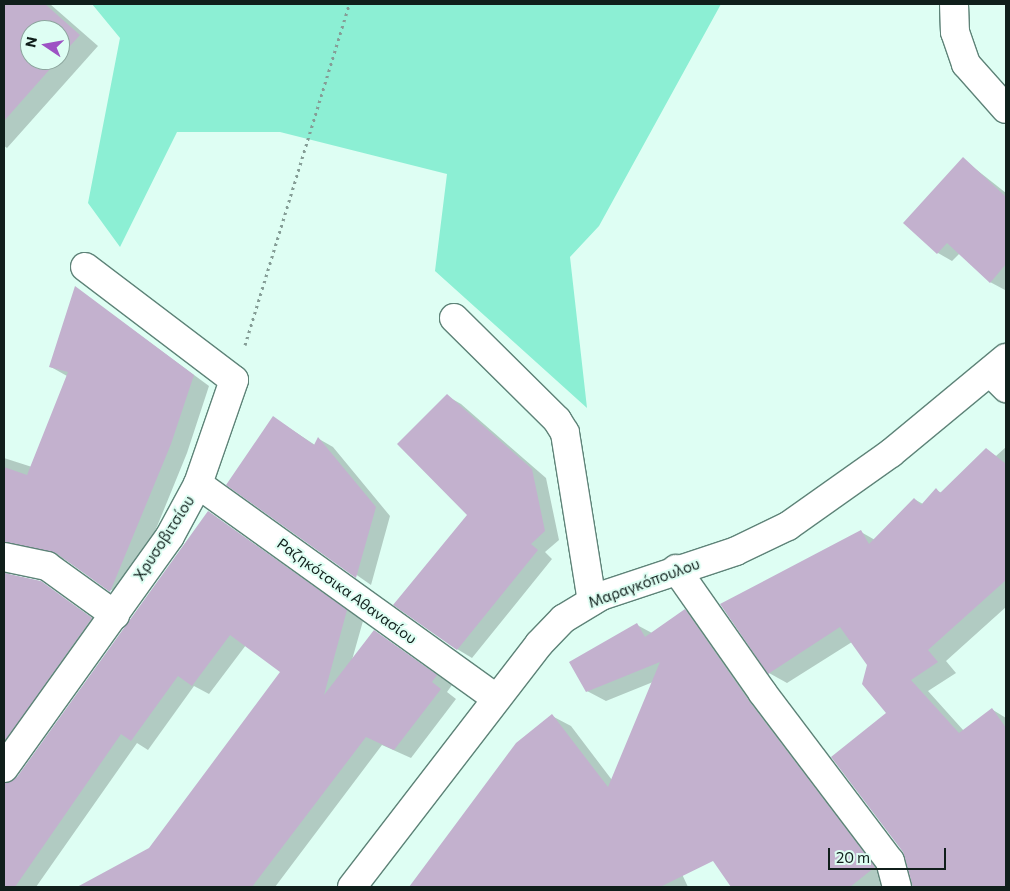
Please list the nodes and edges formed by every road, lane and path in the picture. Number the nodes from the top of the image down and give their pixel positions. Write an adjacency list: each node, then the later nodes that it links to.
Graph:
1 (349, 4): 7 (path)
2 (954, 4): 3 (street)
3 (1006, 109)
4 (85, 267): 7 (street)
5 (454, 318): 11 (street)
6 (1001, 372): 10 (street, Μαραγκόπουλου)
7 (234, 380): 8 (street, Χρυσοβιτσίου)
8 (198, 484): 12 (street, Χρυσοβιτσίου); 13 (street, Ραζηκότσικα Αθανασίου)
9 (4, 557): 12 (street)
10 (676, 569): 11 (street, Μαραγκόπουλου); 16 (street)
11 (592, 600): 13 (street, Μαραγκόπουλου)
12 (115, 615): 14 (street, Χρυσοβιτσίου)
13 (496, 698): 15 (street, Μαραγκόπουλου)
14 (4, 768)
15 (352, 887)
16 (897, 887)

